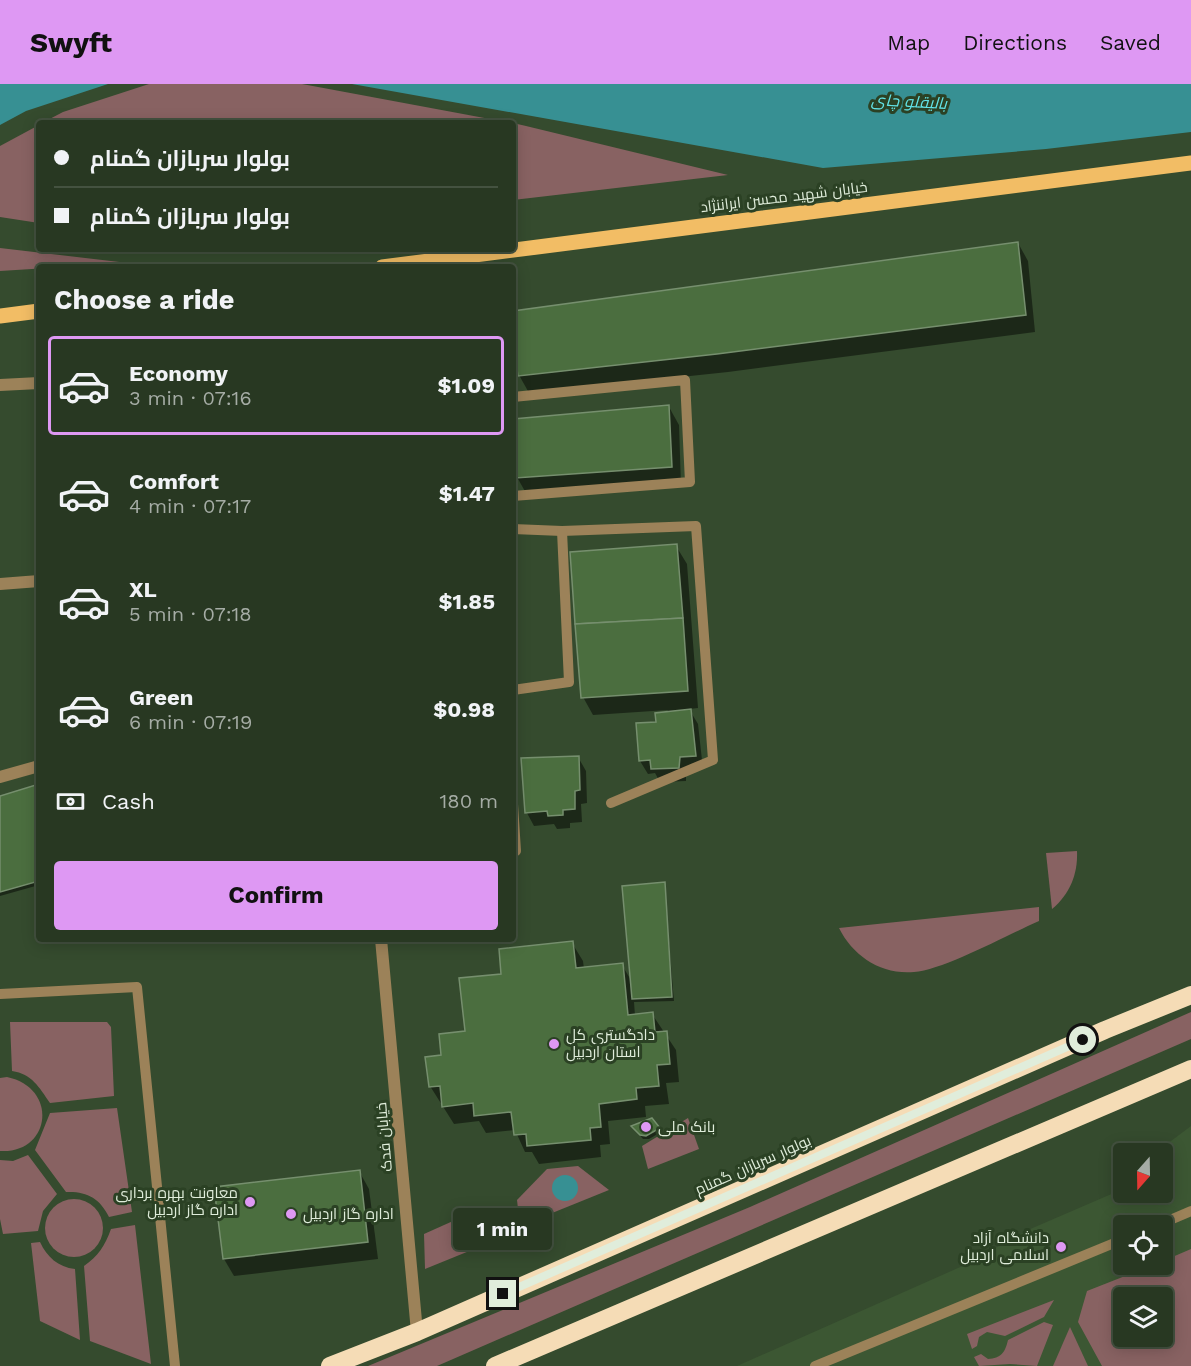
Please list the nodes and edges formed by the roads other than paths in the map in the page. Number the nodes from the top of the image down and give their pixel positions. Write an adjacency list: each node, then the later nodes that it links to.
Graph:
1 (1191, 163): 2 (main road, خیابان شهید محسن ایراننژاد)
2 (516, 250)
3 (499, 252): 4 (main road, خیابان شهید محسن ایراننژاد)
4 (405, 264)
5 (36, 311): 6 (main road)
6 (0, 316)
7 (36, 383): 8 (street)
8 (0, 385)
9 (516, 397): 10 (lane)
10 (516, 496)
11 (516, 529): 12 (lane)
12 (562, 531): 15 (lane); 18 (lane)
13 (36, 581): 14 (street)
14 (0, 584)
15 (516, 690)
16 (36, 767): 17 (street)
17 (0, 777)
18 (611, 803)
19 (381, 942): 26 (street, خیابان فدک)
20 (0, 994): 27 (lane)
21 (1191, 996): 26 (highway, بولوار سربازان گمنام)
22 (1191, 1069): 29 (highway)
23 (1191, 1211): 24 (lane)
24 (1173, 1219)
25 (1113, 1244): 30 (lane)
26 (417, 1332): 28 (highway, بولوار سربازان گمنام)
27 (175, 1366)
28 (330, 1366)
29 (495, 1366)
30 (816, 1366)

